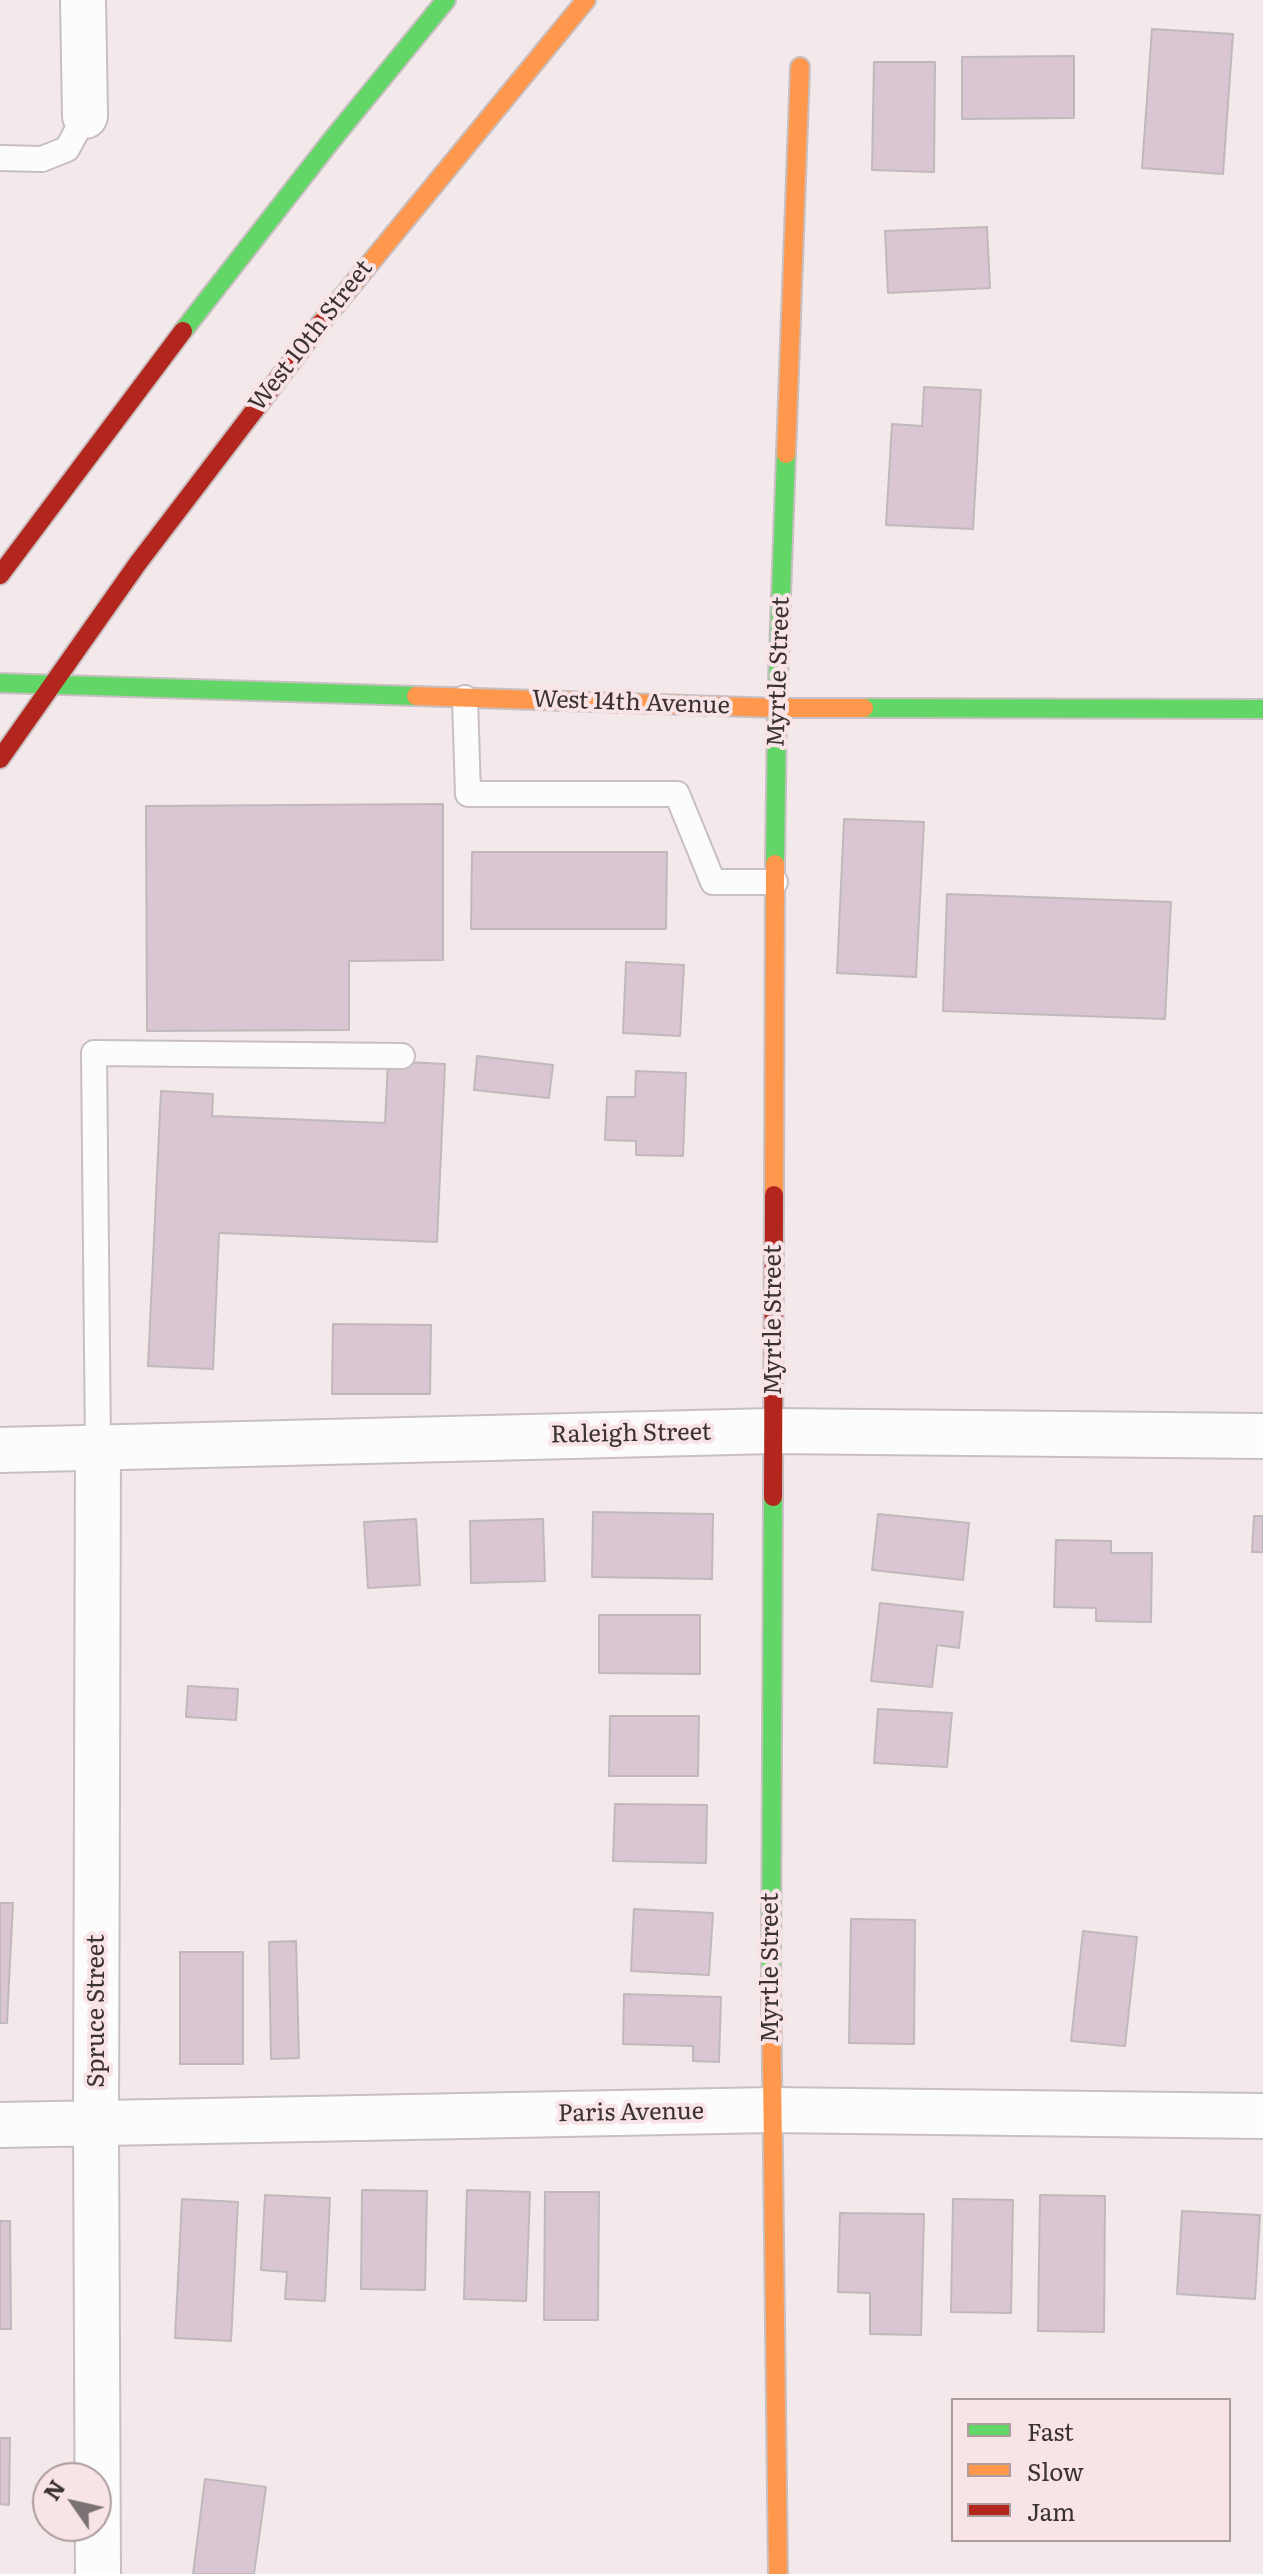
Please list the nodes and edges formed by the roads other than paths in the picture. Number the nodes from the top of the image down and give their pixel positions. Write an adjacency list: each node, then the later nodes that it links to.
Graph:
1 (83, 0): 5 (street)
2 (446, 0): 7 (main road)
3 (586, 0): 9 (main road, West 10th Street)
4 (800, 67): 11 (main road, Myrtle Street)
5 (85, 116): 6 (lane)
6 (0, 158)
7 (0, 575)
8 (0, 683): 9 (main road, West 14th Avenue)
9 (51, 683): 10 (main road, West 14th Avenue); 13 (main road, West 10th Street)
10 (465, 698): 11 (main road, West 14th Avenue); 14 (lane)
11 (777, 708): 12 (main road, West 14th Avenue); 14 (main road, Myrtle Street)
12 (1263, 709)
13 (0, 759)
14 (775, 882): 16 (main road, Myrtle Street)
15 (402, 1056): 18 (lane)
16 (773, 1431): 17 (street, Raleigh Street); 18 (street, Raleigh Street); 20 (main road, Myrtle Street)
17 (1263, 1436)
18 (98, 1447): 19 (street, Raleigh Street); 22 (street, Spruce Street)
19 (0, 1450)
20 (771, 2110): 21 (street, Paris Avenue); 22 (street, Paris Avenue); 25 (main road, Myrtle Street)
21 (1263, 2116)
22 (96, 2124): 23 (street, Paris Avenue); 24 (street, Spruce Street)
23 (0, 2125)
24 (98, 2574)
25 (778, 2574)

